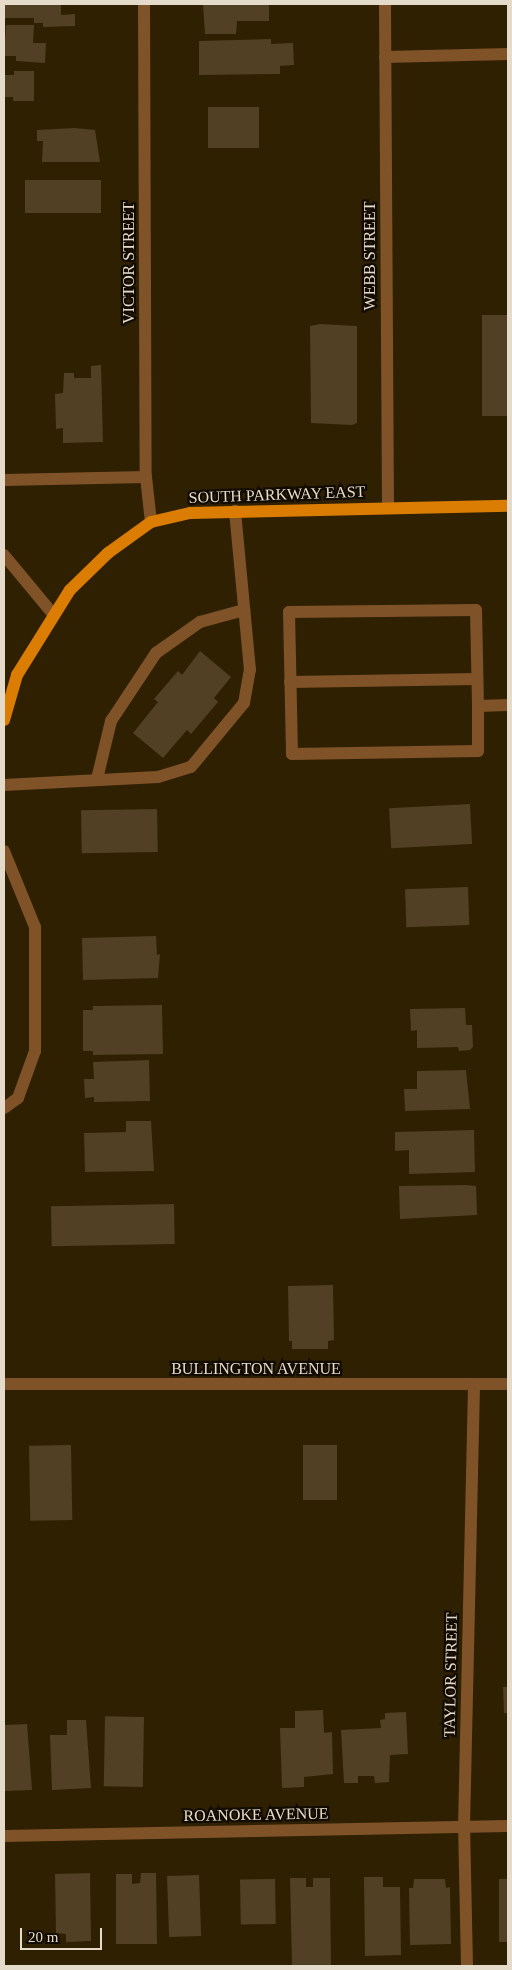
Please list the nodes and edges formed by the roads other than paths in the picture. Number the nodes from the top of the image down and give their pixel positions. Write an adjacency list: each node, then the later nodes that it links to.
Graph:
1 (144, 4): 5 (street, VICTOR STREET)
2 (385, 4): 4 (street, WEBB STREET)
3 (508, 54): 4 (street)
4 (385, 57): 8 (street, WEBB STREET)
5 (146, 477): 6 (street); 10 (street, VICTOR STREET)
6 (4, 480)
7 (508, 506): 8 (main road, SOUTH PARKWAY EAST)
8 (388, 507): 9 (main road, SOUTH PARKWAY EAST)
9 (235, 512): 10 (main road, SOUTH PARKWAY EAST); 12 (street)
10 (150, 522): 13 (main road, SOUTH PARKWAY EAST)
11 (4, 555): 13 (street)
12 (244, 610): 19 (street); 19 (street)
13 (53, 614): 18 (main road, SOUTH PARKWAY EAST)
14 (477, 679): 15 (street); 15 (street); 17 (street)
15 (290, 682): 17 (street)
16 (508, 704): 17 (street)
17 (478, 706)
18 (4, 720)
19 (97, 779): 20 (street)
20 (4, 785)
21 (4, 850): 22 (street)
22 (4, 1108)
23 (4, 1384): 25 (street, BULLINGTON AVENUE)
24 (508, 1384): 25 (street, BULLINGTON AVENUE)
25 (474, 1385): 27 (street, TAYLOR STREET)
26 (508, 1826): 27 (street, ROANOKE AVENUE)
27 (464, 1827): 28 (street, ROANOKE AVENUE); 29 (street, TAYLOR STREET)
28 (4, 1836)
29 (467, 1966)

